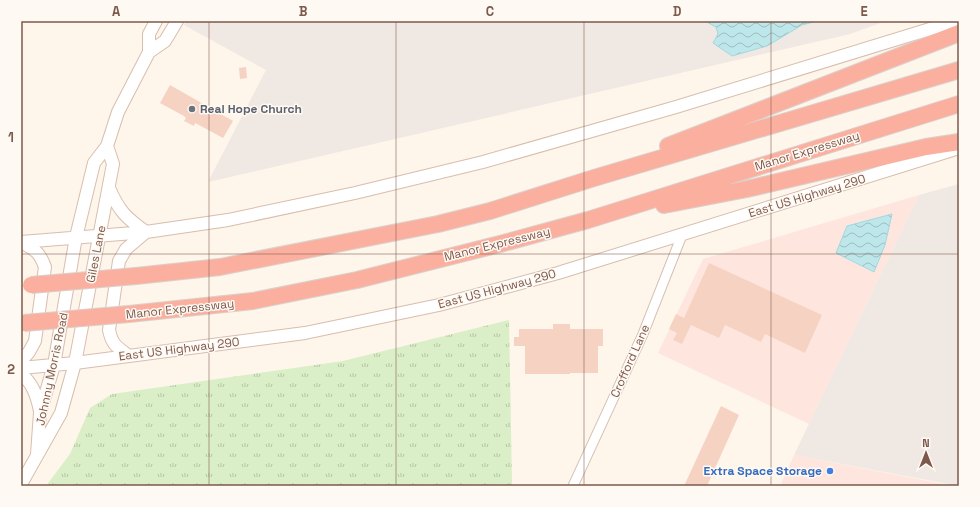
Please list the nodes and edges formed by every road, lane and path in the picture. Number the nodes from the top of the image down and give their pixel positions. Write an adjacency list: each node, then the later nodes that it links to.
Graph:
1 (156, 21): 5 (main road, Giles Lane)
2 (176, 21): 5 (main road, Giles Lane)
3 (956, 21): 14 (main road)
4 (959, 33): 11 (highway)
5 (149, 52): 9 (main road, Giles Lane)
6 (959, 70): 11 (highway)
7 (959, 104): 13 (highway, Manor Expressway)
8 (959, 142): 13 (highway)
9 (108, 146): 12 (main road, Giles Lane); 17 (main road, Giles Lane)
10 (959, 148): 16 (main road, East US Highway 290)
11 (594, 178): 19 (highway, bridge)
12 (110, 188): 14 (main road); 15 (main road, Giles Lane)
13 (588, 220): 20 (highway, Manor Expressway, bridge)
14 (146, 232): 15 (main road); 21 (main road)
15 (99, 235): 17 (main road); 23 (main road, Giles Lane)
16 (682, 235): 21 (main road, East US Highway 290); 30 (street, Crofford Lane)
17 (76, 237): 18 (main road); 24 (main road, Johnny Morris Road)
18 (21, 242): 22 (main road)
19 (26, 285)
20 (23, 323)
21 (129, 356): 23 (main road, East US Highway 290)
22 (21, 361)
23 (75, 363): 24 (main road, East US Highway 290); 28 (main road, Johnny Morris Road)
24 (54, 364): 25 (main road, East US Highway 290); 27 (main road, Johnny Morris Road)
25 (21, 368)
26 (21, 374): 27 (main road)
27 (40, 413): 28 (main road, Johnny Morris Road)
28 (37, 454): 29 (main road, Johnny Morris Road)
29 (21, 484)
30 (573, 486)

